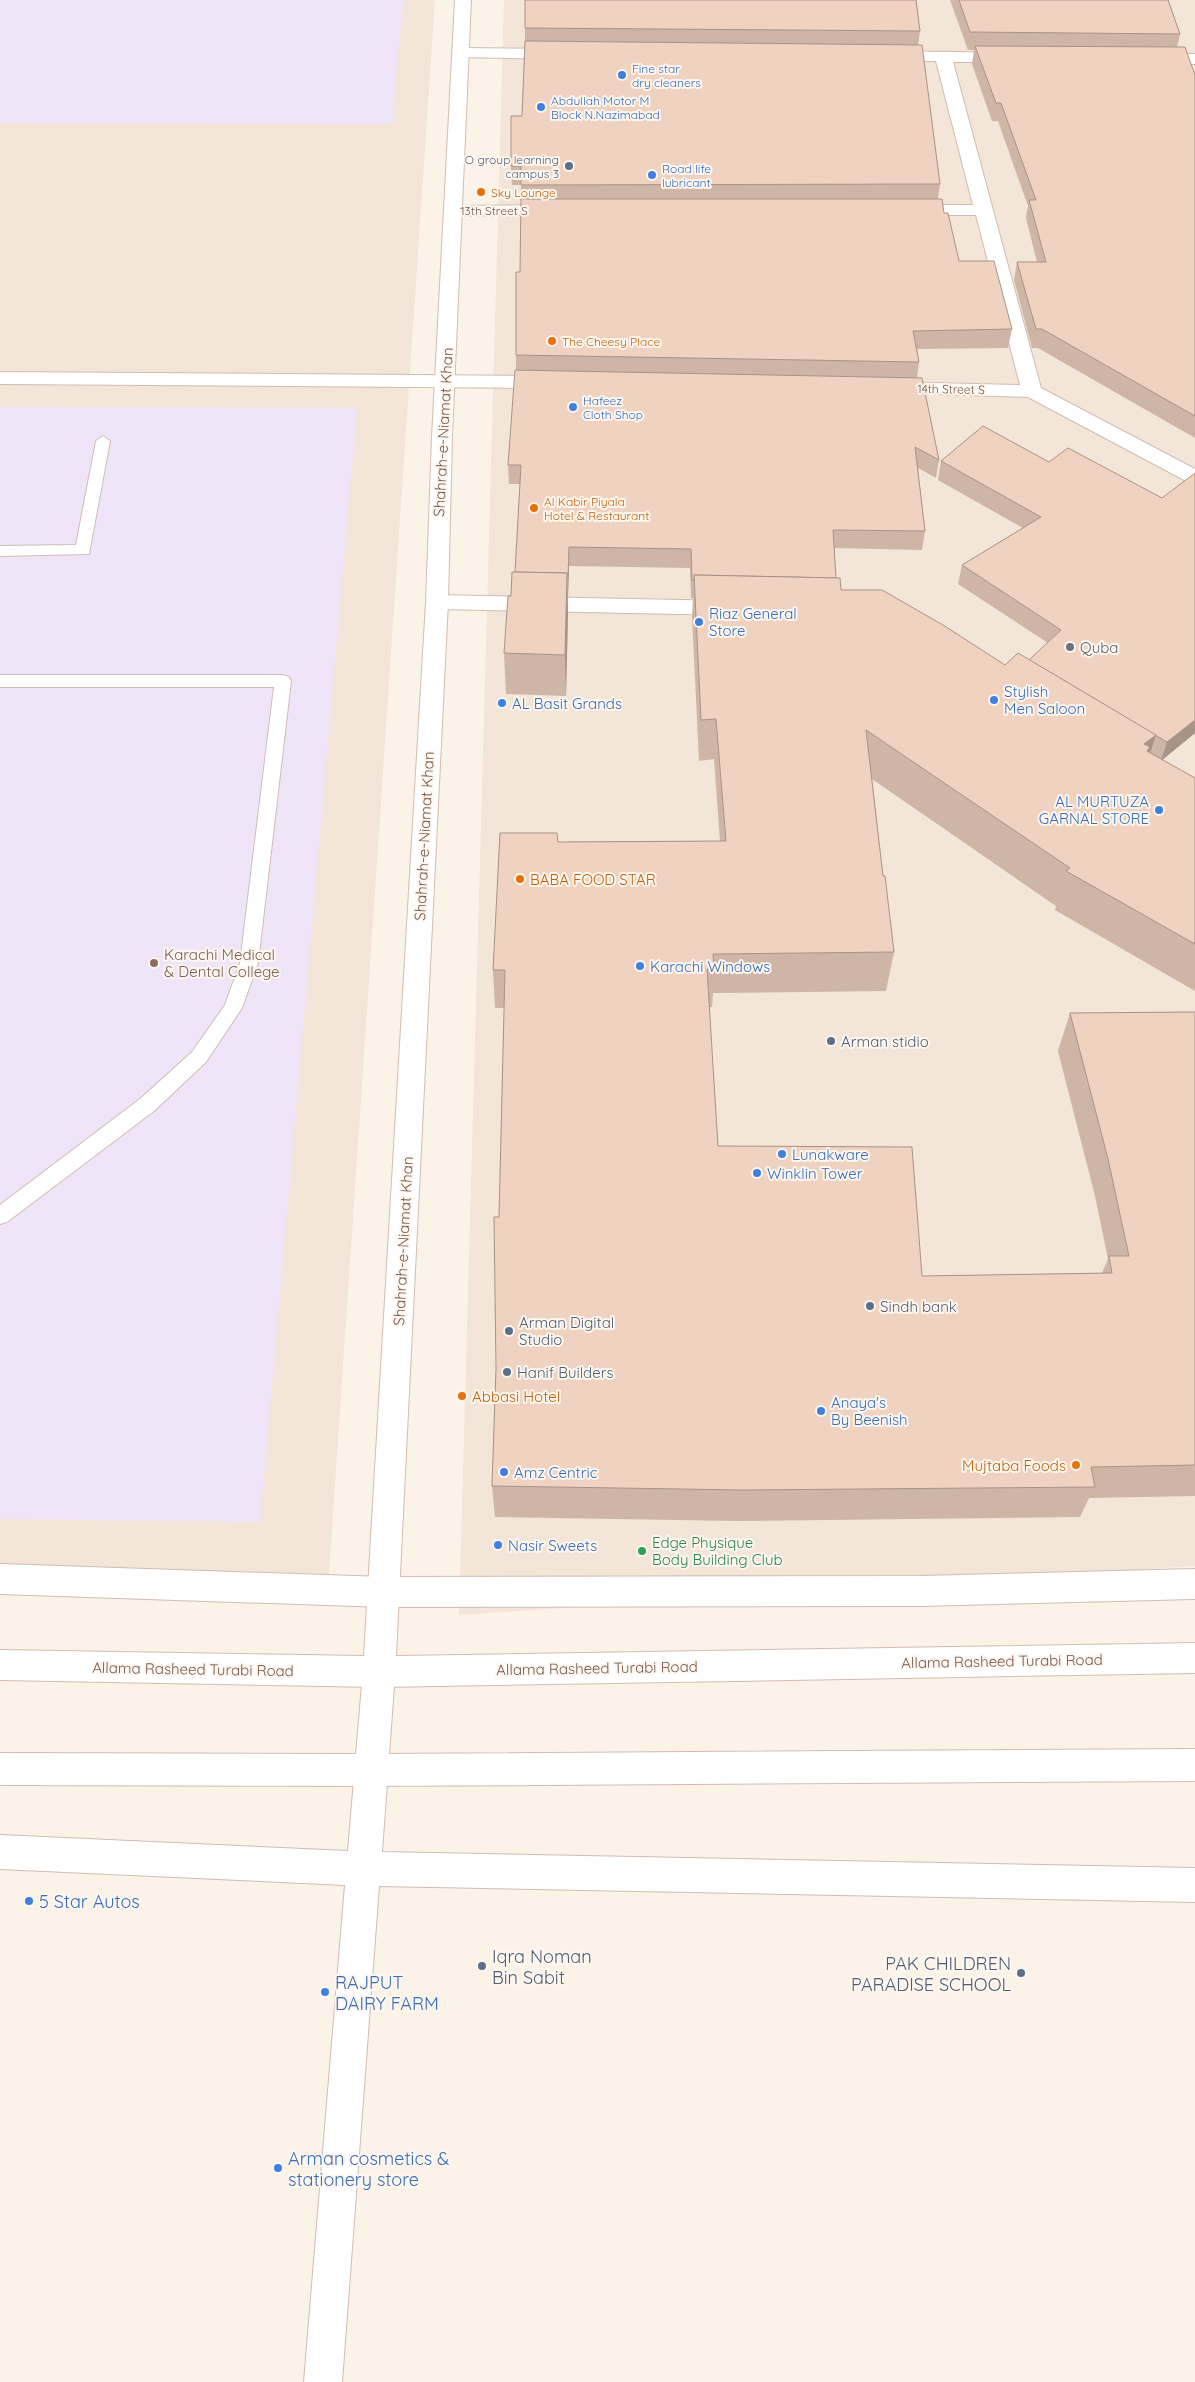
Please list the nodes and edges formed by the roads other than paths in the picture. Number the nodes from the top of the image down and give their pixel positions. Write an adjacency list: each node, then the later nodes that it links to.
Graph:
1 (463, 0): 2 (street, Shahrah-e-Niamat Khan)
2 (461, 53): 3 (street); 9 (street, Shahrah-e-Niamat Khan)
3 (579, 54)
4 (864, 56): 5 (street)
5 (943, 56): 6 (street); 12 (street)
6 (1030, 57)
7 (1137, 58): 8 (street)
8 (1195, 59)
9 (453, 210): 10 (street, 13th Street S); 14 (street, Shahrah-e-Niamat Khan)
10 (581, 210)
11 (886, 210): 12 (street)
12 (984, 210): 17 (street)
13 (0, 378): 14 (street)
14 (445, 380): 15 (street); 21 (street, Shahrah-e-Niamat Khan)
15 (575, 382)
16 (873, 388): 17 (street, 14th Street S)
17 (1032, 391): 19 (street, 14th Street S)
18 (103, 441): 20 (lane)
19 (1195, 477)
20 (0, 551)
21 (437, 602): 22 (street); 27 (street, Shahrah-e-Niamat Khan)
22 (753, 609)
23 (0, 681): 24 (lane)
24 (0, 1216)
25 (0, 1579): 27 (street)
26 (1195, 1584): 27 (street)
27 (384, 1592): 30 (street, Shahrah-e-Niamat Khan)
28 (1195, 1658): 30 (street, Allama Rasheed Turabi Road)
29 (0, 1665): 30 (street, Allama Rasheed Turabi Road)
30 (379, 1672): 33 (street, Shahrah-e-Niamat Khan)
31 (1195, 1765): 33 (street)
32 (0, 1769): 33 (street)
33 (370, 1770): 35 (street, Shahrah-e-Niamat Khan)
34 (0, 1852): 35 (street)
35 (363, 1869): 36 (street); 37 (street, Shahrah-e-Niamat Khan)
36 (1195, 1885)
37 (323, 2382)

